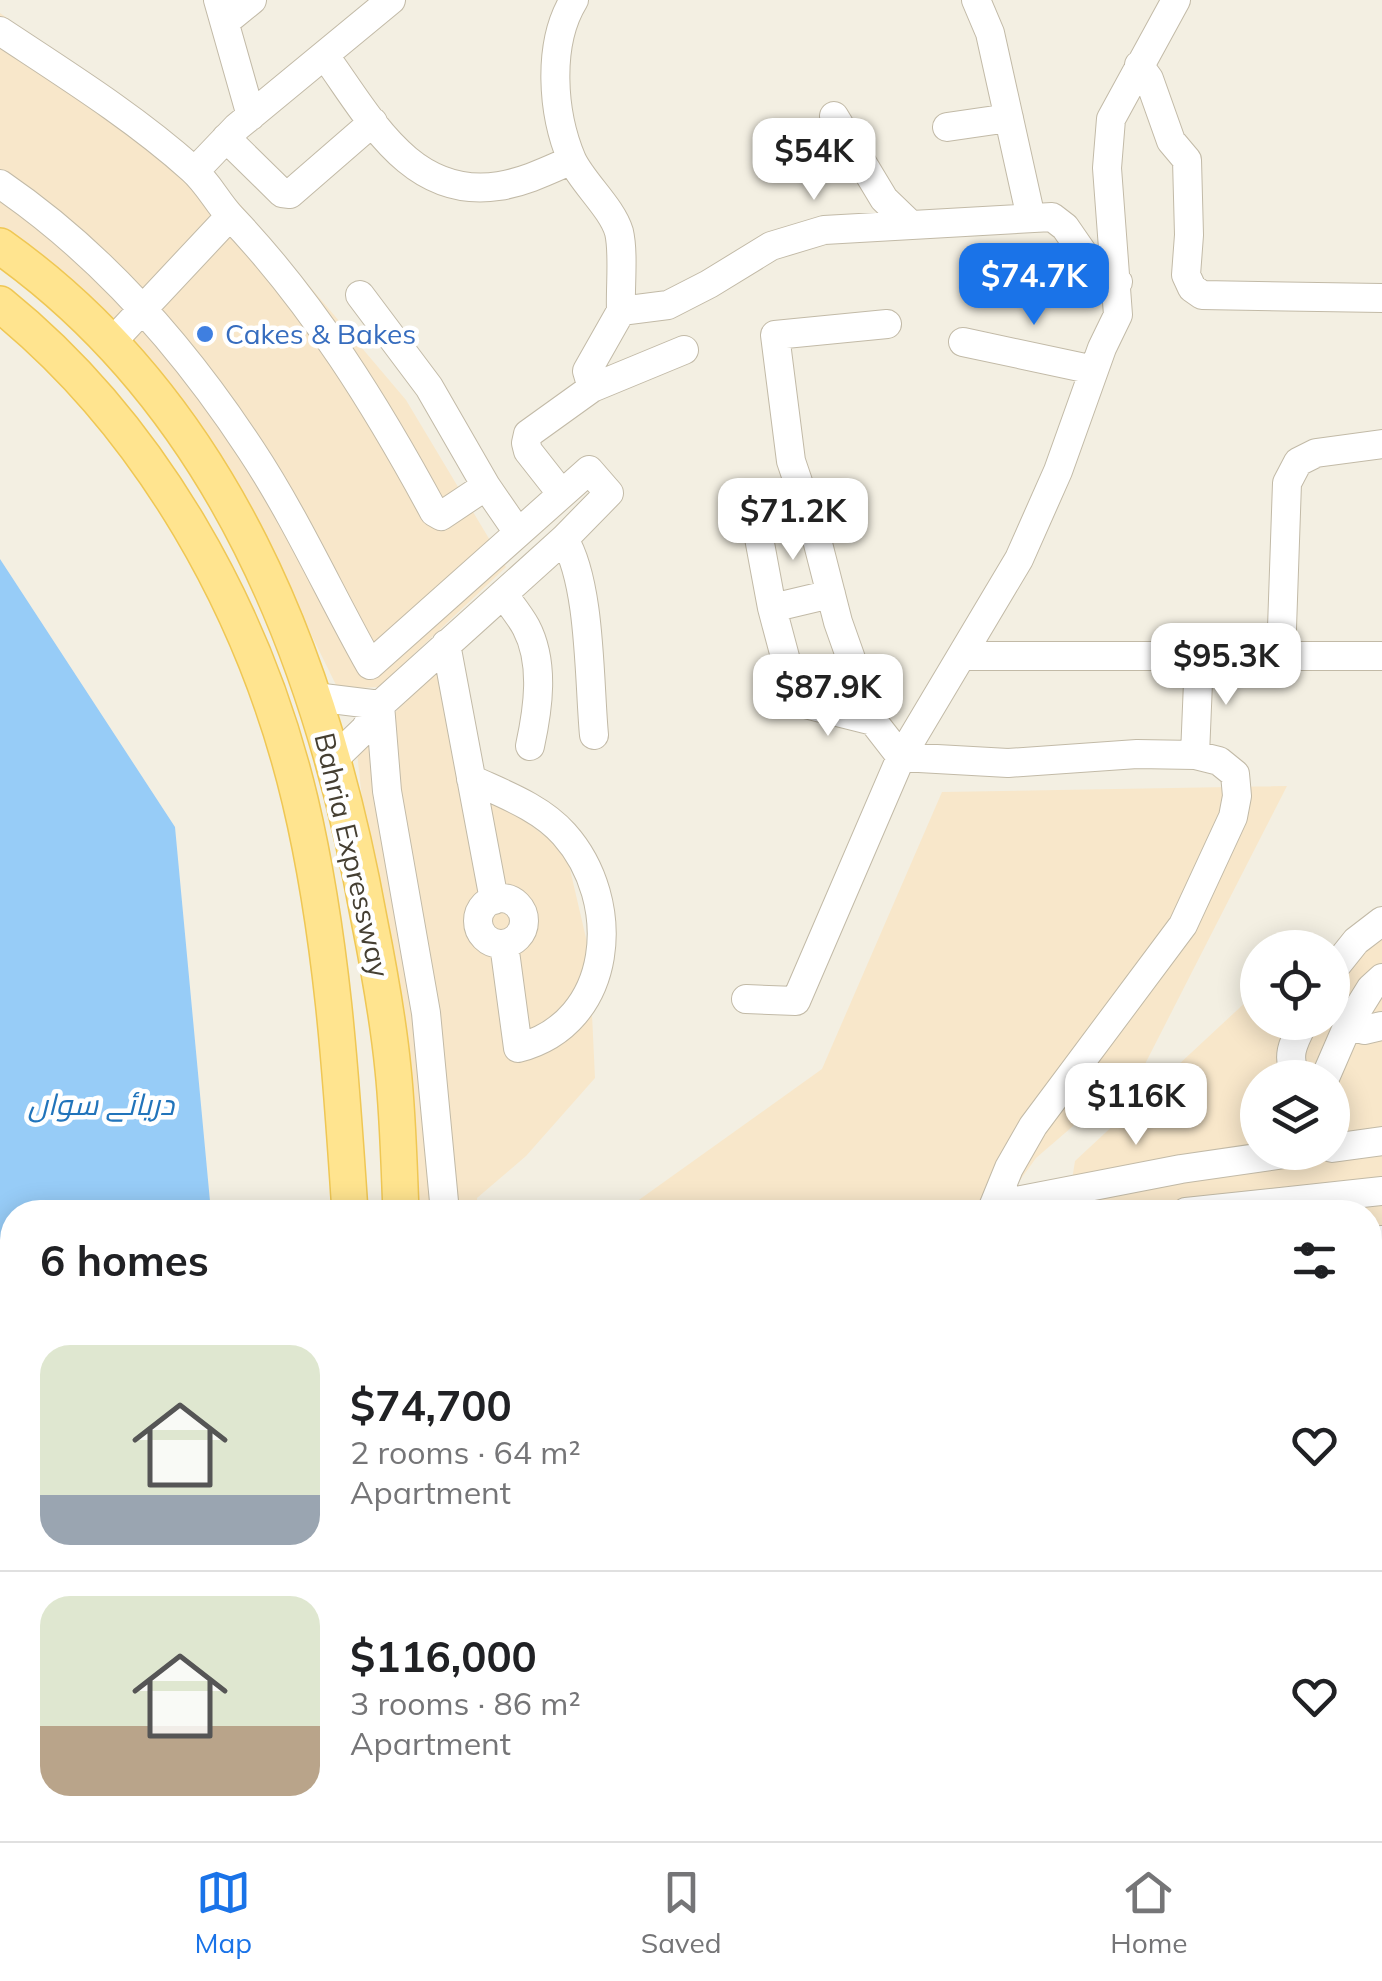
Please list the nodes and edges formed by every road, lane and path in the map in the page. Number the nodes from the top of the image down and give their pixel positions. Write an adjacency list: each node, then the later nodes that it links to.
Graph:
1 (252, 0): 6 (street)
2 (391, 0): 8 (street)
3 (574, 0): 16 (street)
4 (976, 0): 12 (street)
5 (1176, 0): 9 (street)
6 (222, 11): 10 (street)
7 (0, 31): 17 (street)
8 (325, 56): 10 (street); 13 (street)
9 (1139, 64): 23 (street); 25 (street)
10 (251, 116): 15 (street)
11 (834, 116): 21 (street)
12 (1009, 118): 14 (street); 20 (street)
13 (373, 122): 15 (street); 16 (street)
14 (946, 127)
15 (226, 138): 17 (street)
16 (572, 160): 28 (street)
17 (195, 171): 19 (street)
18 (0, 184): 27 (street)
19 (230, 216): 27 (street); 36 (street)
20 (1031, 218): 21 (street); 23 (street)
21 (910, 225): 28 (street)
22 (0, 246): 31 (main road, Bahria Expressway)
23 (1118, 282): 33 (street)
24 (360, 295): 36 (street)
25 (1382, 298)
26 (0, 304): 71 (main road, Bahria Expressway)
27 (142, 307): 31 (street); 44 (street)
28 (621, 310): 34 (street)
29 (887, 324): 42 (street)
30 (963, 342): 33 (street)
31 (111, 343): 51 (main road, Bahria Expressway)
32 (684, 350): 34 (street)
33 (1094, 370): 46 (street)
34 (592, 388): 37 (street)
35 (1382, 444): 48 (street)
36 (486, 486): 38 (street)
37 (561, 493): 38 (street); 40 (street)
38 (517, 531): 44 (street)
39 (758, 538): 43 (street)
40 (564, 539): 41 (street); 54 (street)
41 (503, 594): 45 (street); 55 (street)
42 (830, 594): 43 (street); 53 (street)
43 (772, 608): 53 (street)
44 (402, 639): 50 (street)
45 (446, 644): 50 (street); 59 (street)
46 (962, 656): 49 (street); 58 (street)
47 (1382, 656): 48 (street)
48 (1281, 657): 49 (street)
49 (1199, 658): 56 (street)
50 (424, 664): 52 (street)
51 (316, 697): 52 (street); 57 (main road, Bahria Expressway)
52 (380, 705): 57 (street); 73 (street)
53 (873, 721): 58 (street)
54 (594, 735)
55 (530, 746)
56 (1195, 755): 58 (street); 74 (street)
57 (334, 758): 72 (main road, Bahria Expressway)
58 (901, 758): 63 (street)
59 (471, 779): 59 (street)
60 (1382, 921): 61 (street)
61 (1350, 948)
62 (1382, 978): 64 (street)
63 (746, 999)
64 (1350, 1022)
65 (1350, 1026): 66 (street)
66 (1382, 1026)
67 (1382, 1141): 68 (street)
68 (1350, 1145)
69 (1240, 1161): 75 (street)
70 (1382, 1191): 76 (street)
71 (349, 1200)
72 (400, 1200)
73 (444, 1200)
74 (996, 1200)
75 (1021, 1200)
76 (1298, 1200)

